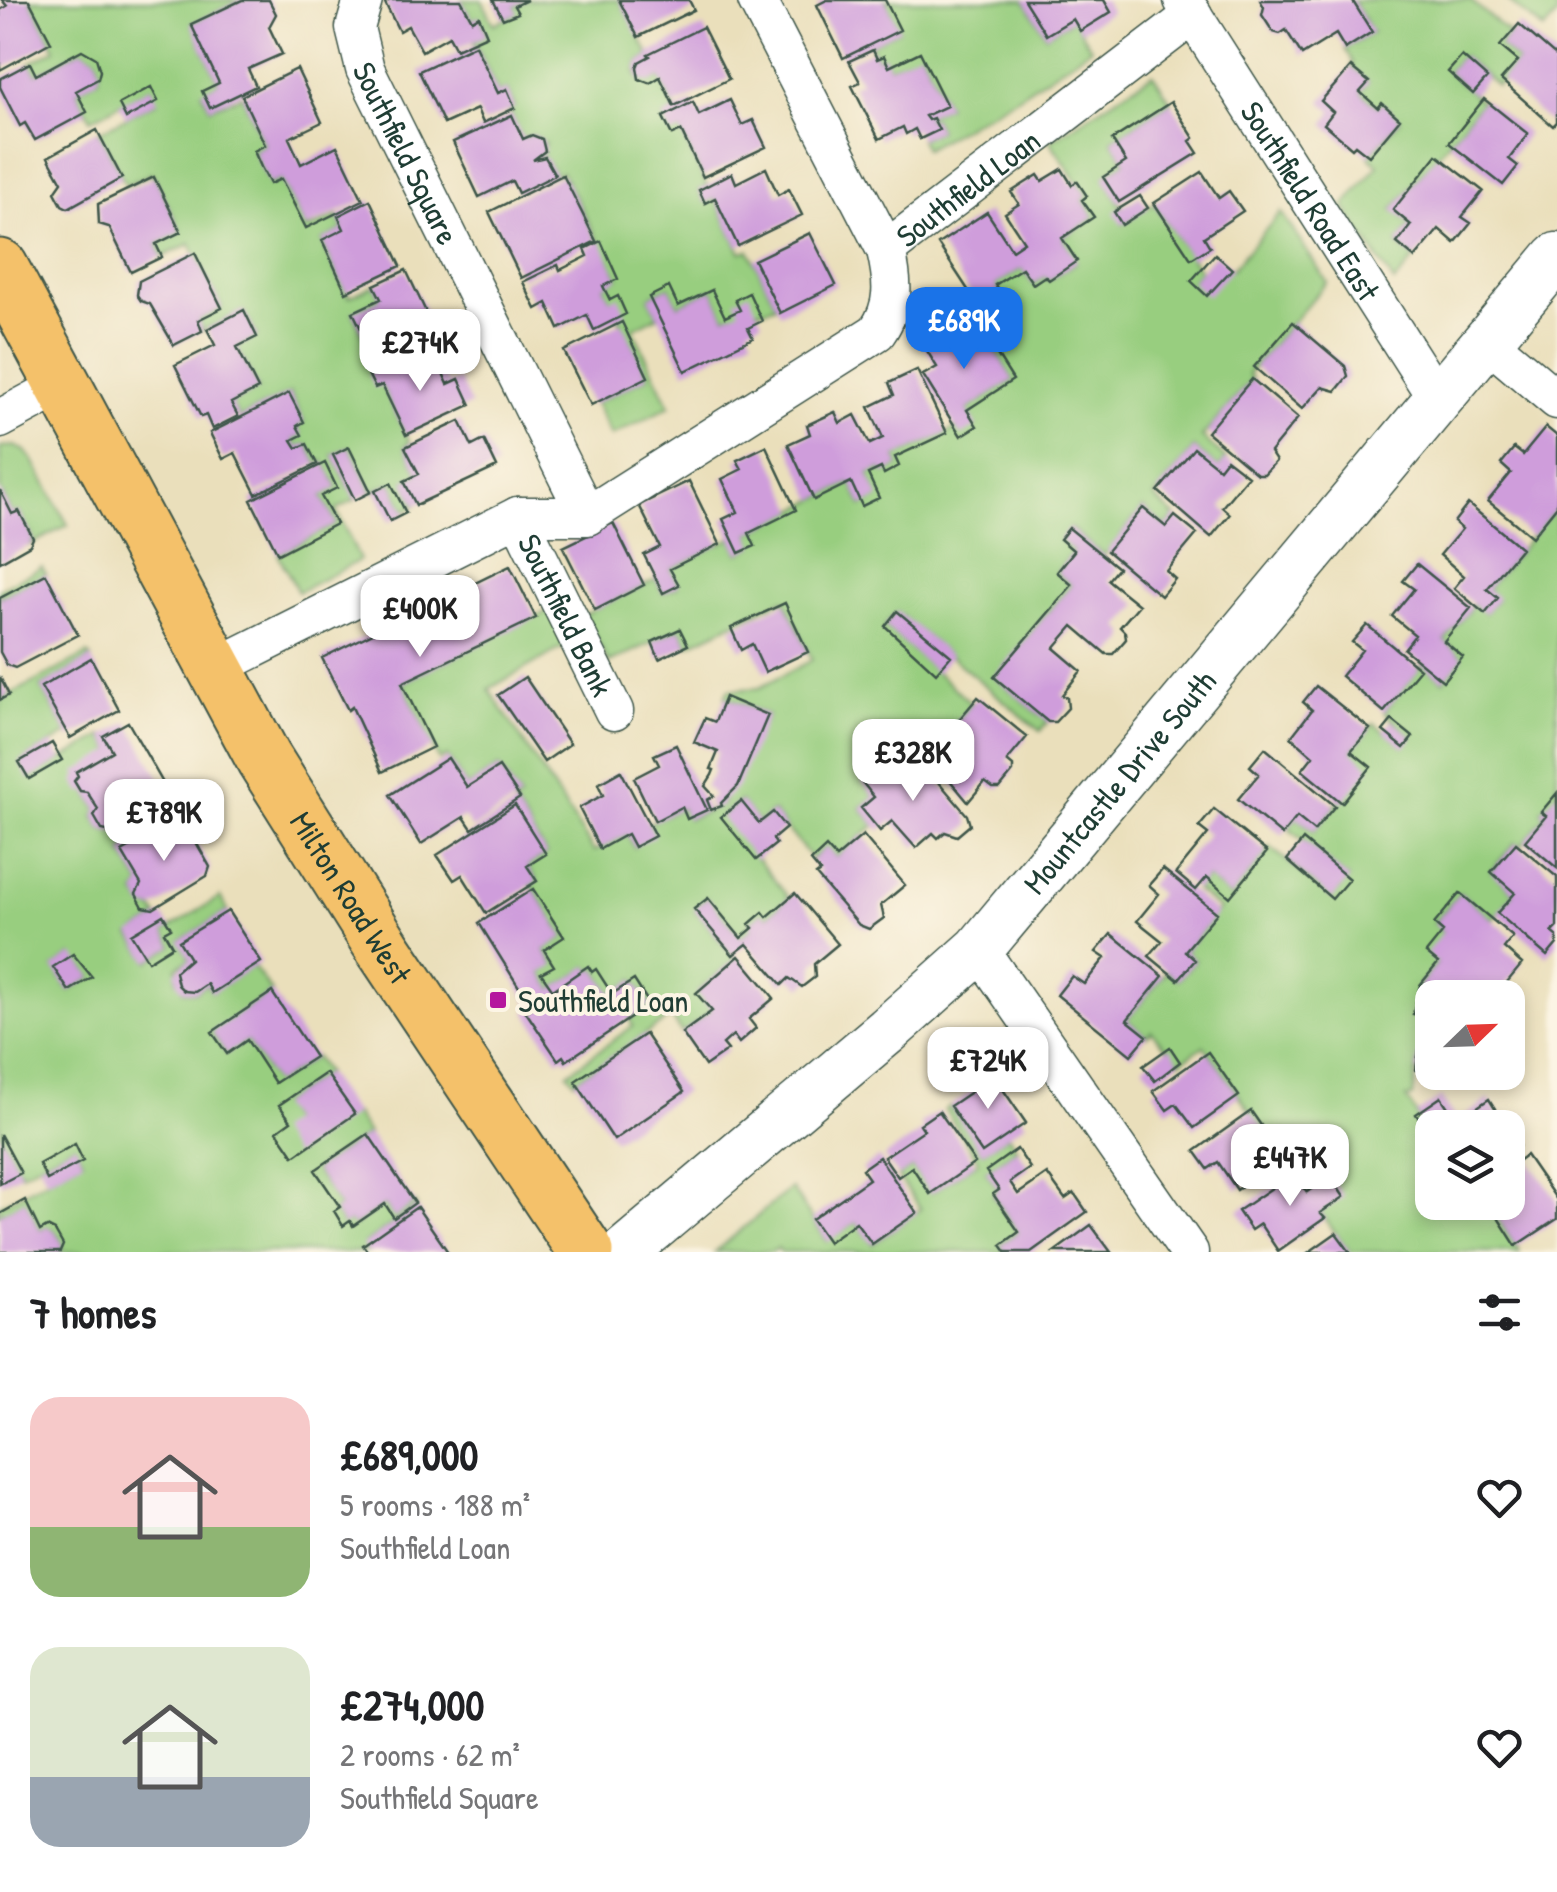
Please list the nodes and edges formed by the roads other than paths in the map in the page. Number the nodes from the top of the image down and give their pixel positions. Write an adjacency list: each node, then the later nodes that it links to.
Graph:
1 (363, 0): 13 (street, Southfield Square)
2 (756, 0): 4 (street)
3 (1188, 7): 4 (street, Southfield Loan); 9 (street, Southfield Road East)
4 (886, 250): 13 (street, Southfield Loan)
5 (1557, 256): 7 (street, Mountcastle Drive South)
6 (0, 266): 8 (main road, Milton Road West)
7 (1487, 341): 9 (street, Mountcastle Drive South); 10 (street)
8 (64, 385): 11 (street); 14 (main road, Milton Road West)
9 (1438, 400): 16 (street, Mountcastle Drive South)
10 (1557, 400)
11 (0, 419)
12 (518, 516): 13 (street); 14 (street); 15 (street, Southfield Bank)
13 (587, 516)
14 (214, 670): 17 (main road, Milton Road West)
15 (614, 712)
16 (979, 948): 18 (street, Mountcastle Drive South); 19 (street)
17 (586, 1252)
18 (624, 1252)
19 (1189, 1252)

